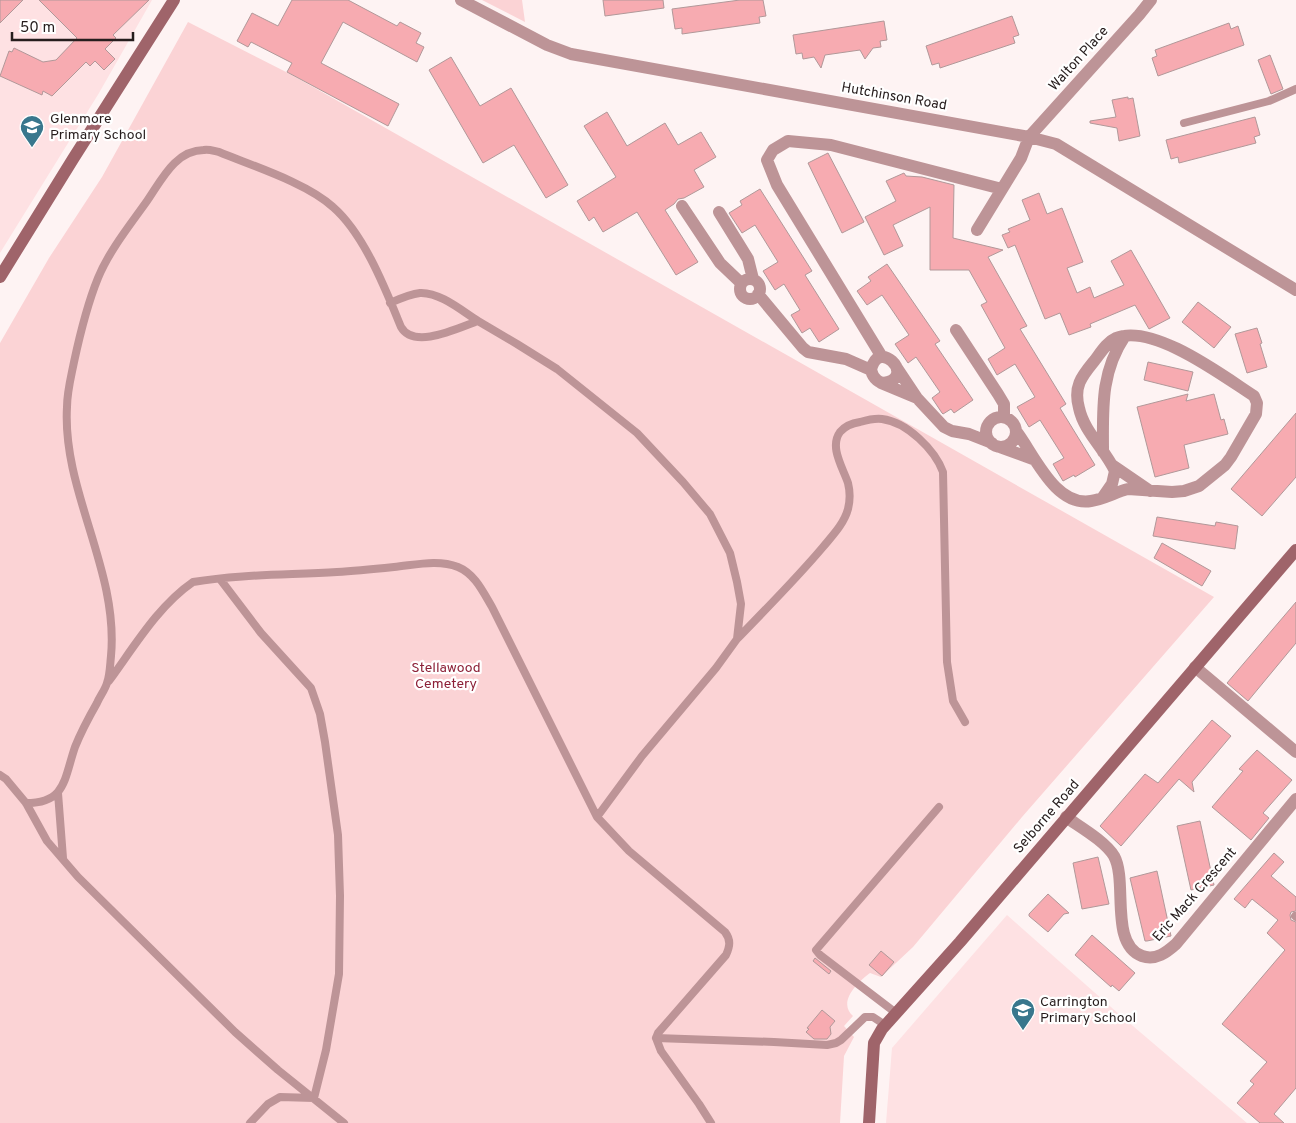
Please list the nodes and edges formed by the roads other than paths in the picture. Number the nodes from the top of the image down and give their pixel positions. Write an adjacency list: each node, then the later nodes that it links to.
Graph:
1 (174, 0): 11 (street)
2 (461, 0): 6 (street, Hutchinson Road)
3 (1151, 0): 6 (street, Walton Place)
4 (1296, 89): 5 (lane)
5 (1184, 123)
6 (1029, 137): 7 (street); 13 (street, Hutchinson Road)
7 (1002, 190): 10 (street); 19 (street)
8 (682, 206): 12 (street)
9 (719, 212): 12 (street)
10 (977, 230)
11 (0, 277)
12 (747, 281): 14 (street); 14 (street)
13 (1296, 290)
14 (758, 294): 19 (street)
15 (390, 303): 16 (lane); 16 (lane); 37 (lane)
16 (478, 321): 35 (lane)
17 (956, 330): 23 (street)
18 (1125, 336): 28 (street); 28 (street); 31 (street)
19 (877, 362): 20 (street); 21 (street)
20 (897, 368): 21 (street); 22 (street)
21 (881, 383): 22 (street)
22 (917, 398): 26 (street)
23 (1004, 417): 24 (street); 25 (street)
24 (988, 424): 26 (street); 27 (street)
25 (1016, 431): 27 (street); 29 (street)
26 (969, 434): 27 (street)
27 (996, 445): 29 (street)
28 (1103, 452): 30 (street)
29 (1032, 459): 32 (street)
30 (1112, 465): 31 (street); 32 (street)
31 (1150, 490): 32 (street)
32 (1103, 498)
33 (1296, 550): 36 (street, Selborne Road)
34 (220, 579): 37 (lane); 45 (lane); 51 (lane)
35 (737, 639): 38 (lane); 45 (lane)
36 (1195, 667): 39 (street); 46 (street, Selborne Road)
37 (107, 683): 41 (lane)
38 (965, 722)
39 (1296, 752)
40 (0, 775): 43 (lane)
41 (58, 793): 43 (lane); 47 (lane)
42 (1296, 799): 46 (street, Eric Mack Crescent)
43 (26, 802): 47 (lane)
44 (938, 806): 48 (lane)
45 (597, 817): 50 (lane)
46 (1066, 817): 48 (street, Selborne Road)
47 (62, 859): 51 (lane)
48 (896, 1013): 49 (street, Selborne Road)
49 (885, 1025): 50 (lane); 55 (street, Selborne Road)
50 (656, 1038): 54 (lane)
51 (314, 1098): 52 (lane); 53 (lane)
52 (250, 1123)
53 (344, 1123)
54 (710, 1123)
55 (869, 1123)

